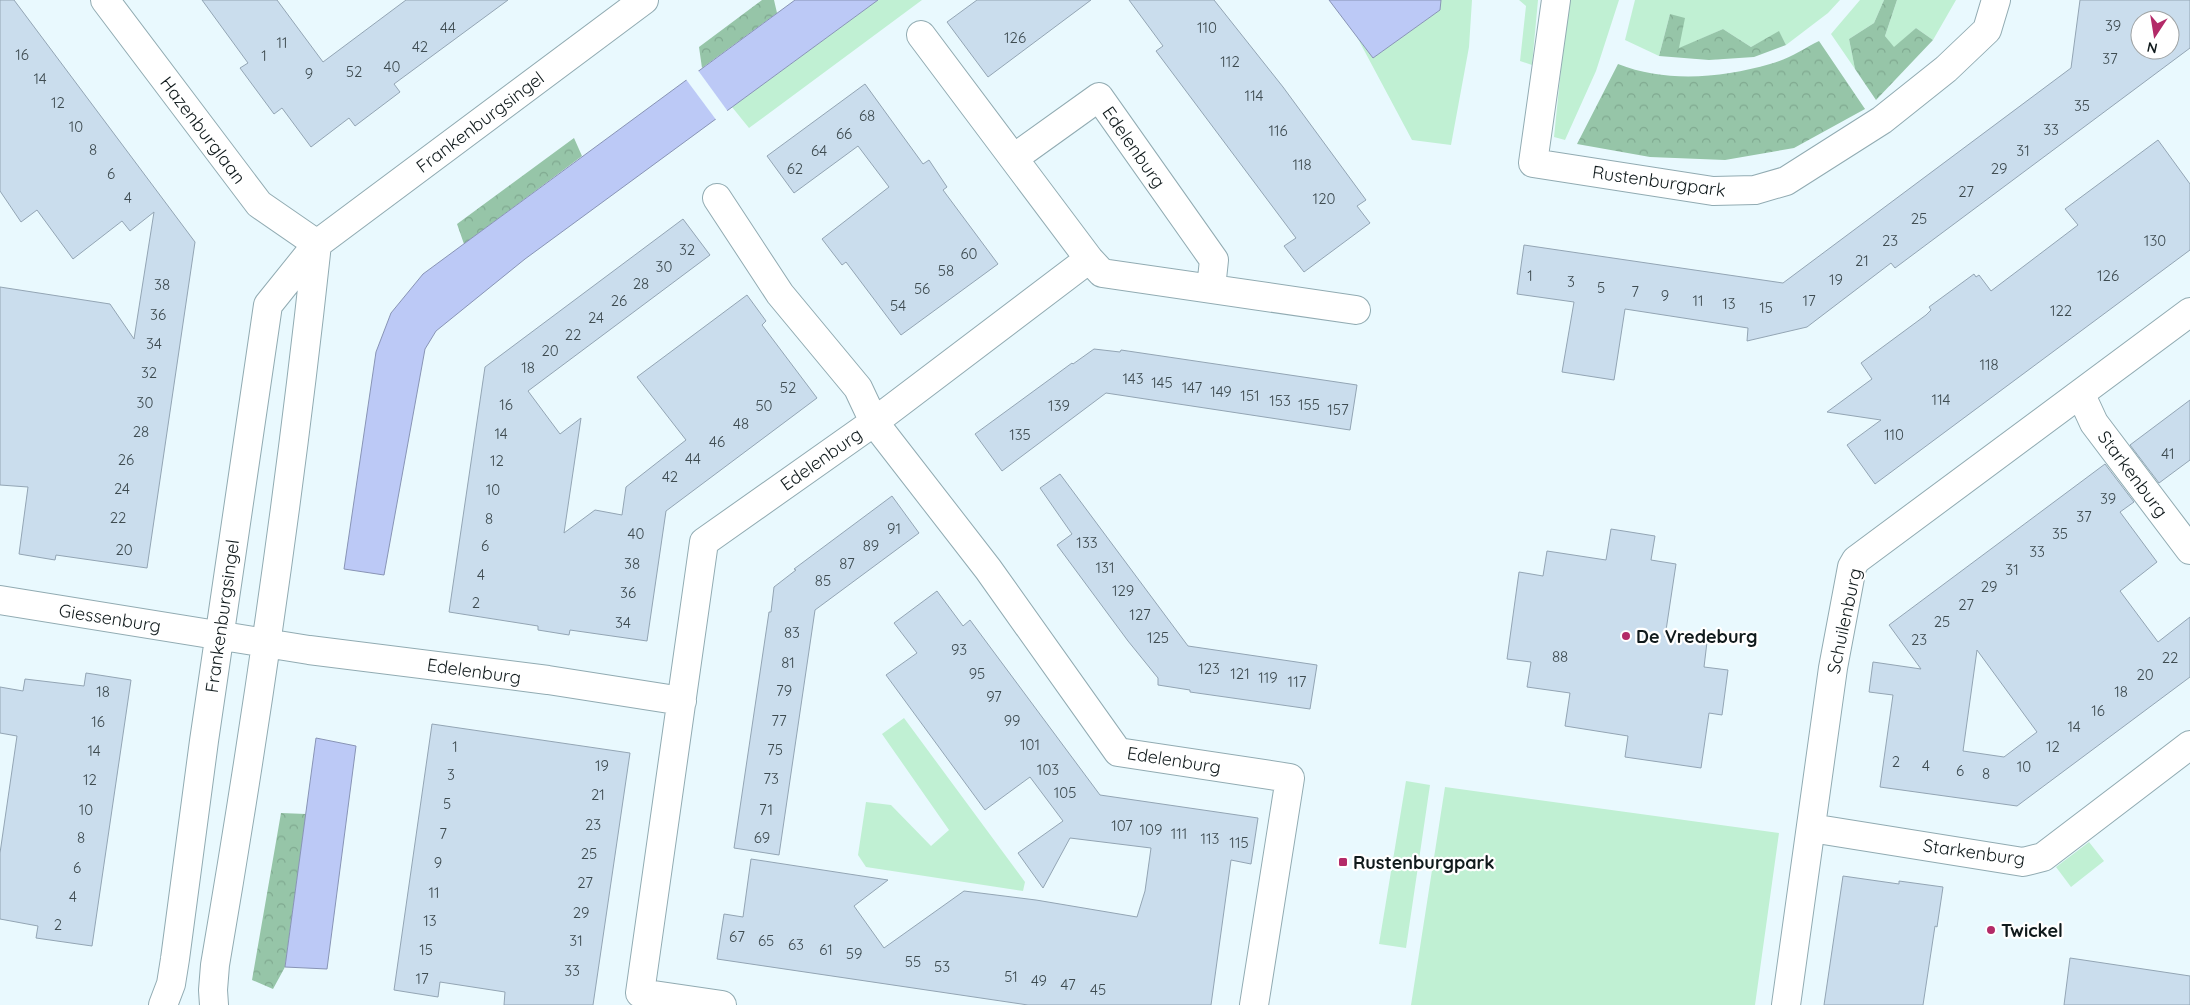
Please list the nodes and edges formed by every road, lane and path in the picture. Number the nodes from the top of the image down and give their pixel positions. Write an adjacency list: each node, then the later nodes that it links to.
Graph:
1 (105, 0): 8 (street, Hazenburglaan)
2 (644, 0): 8 (street, Frankenburgsingel)
3 (1556, 0): 4 (street, Rustenburgpark)
4 (1996, 0)
5 (921, 35): 6 (street)
6 (1014, 158): 9 (street); 10 (street, Edelenburg)
7 (717, 198): 14 (street, Edelenburg)
8 (317, 244): 17 (street, Frankenburgsingel); 18 (street)
9 (1089, 259): 10 (street); 14 (street, Edelenburg)
10 (1211, 288): 11 (street)
11 (1356, 310)
12 (2190, 312): 13 (street, Schuilenburg)
13 (2081, 395): 15 (street, Starkenburg); 21 (street, Schuilenburg)
14 (874, 422): 19 (street, Edelenburg); 25 (street, Edelenburg)
15 (2190, 550)
16 (0, 600): 17 (street, Giessenburg)
17 (219, 636): 18 (street, Giessenburg); 22 (street, Frankenburgsingel)
18 (266, 642): 19 (street, Edelenburg); 23 (street)
19 (682, 701): 24 (street, Edelenburg)
20 (2190, 745): 21 (street, Starkenburg)
21 (1811, 828): 26 (street, Schuilenburg)
22 (163, 1005)
23 (214, 1005)
24 (722, 1005)
25 (1254, 1005)
26 (1786, 1005)

